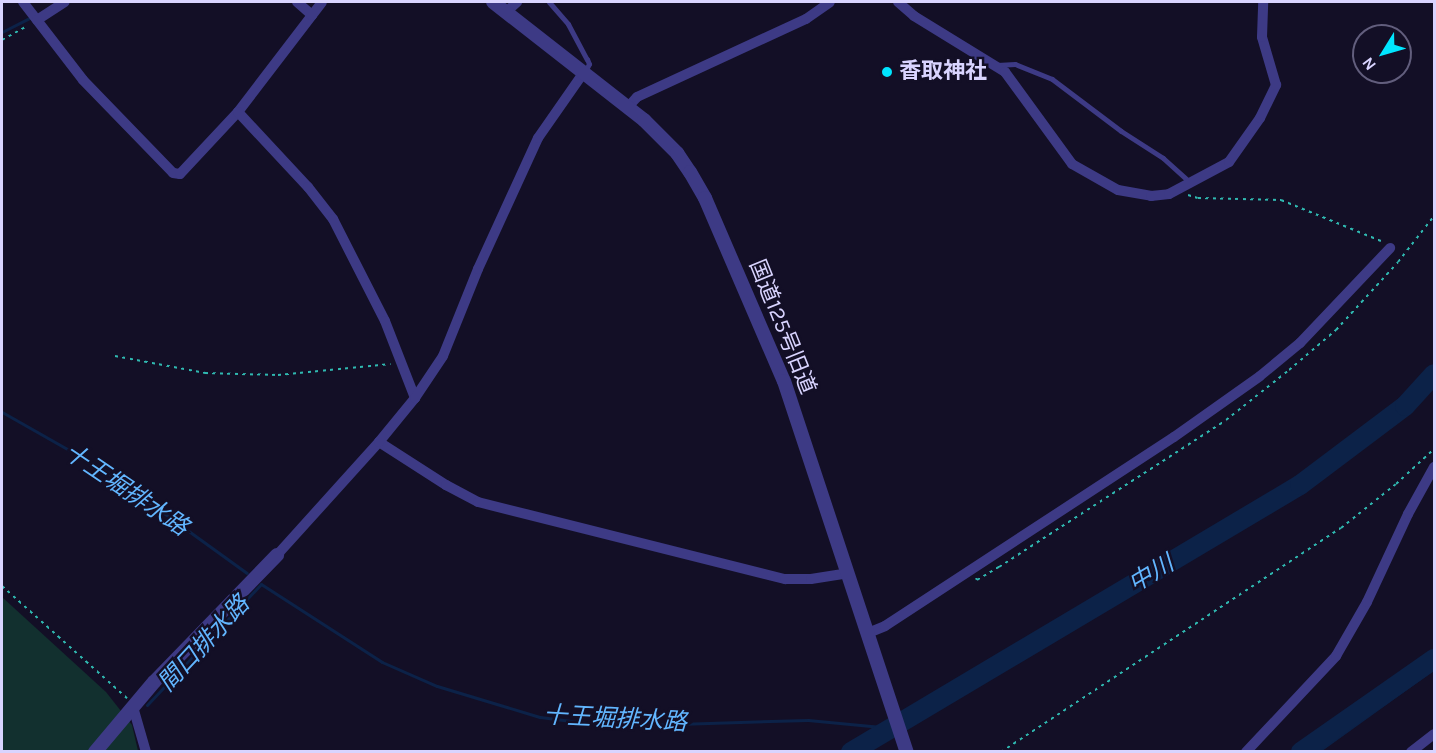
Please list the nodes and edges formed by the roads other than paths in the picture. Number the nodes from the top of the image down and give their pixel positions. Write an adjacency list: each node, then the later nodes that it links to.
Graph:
1 (23, 2): 13 (street)
2 (65, 2): 13 (street)
3 (297, 2): 12 (street)
4 (322, 2): 12 (street)
5 (493, 2): 11 (street, 国道125号旧道)
6 (517, 2): 11 (street)
7 (549, 2): 15 (lane)
8 (830, 2): 16 (street)
9 (898, 2): 14 (street)
10 (1263, 2): 18 (street)
11 (506, 12): 15 (street, 国道125号旧道)
12 (312, 15): 17 (street)
13 (37, 20): 17 (street)
14 (994, 65): 18 (lane); 18 (street)
15 (584, 72): 16 (street, 国道125号旧道); 20 (street)
16 (628, 107): 24 (street, 国道125号旧道)
17 (238, 112): 20 (street)
18 (1191, 184)
19 (1390, 248): 25 (street)
20 (415, 398): 21 (street)
21 (379, 442): 23 (street); 24 (street)
22 (1434, 467): 31 (street)
23 (277, 555): 26 (street)
24 (848, 573): 25 (street, 国道125号旧道)
25 (868, 633): 28 (street, 国道125号旧道)
26 (133, 707): 29 (street); 30 (street)
27 (1434, 734): 32 (street)
28 (906, 751)
29 (95, 752)
30 (146, 752)
31 (1246, 752)
32 (1411, 752)

